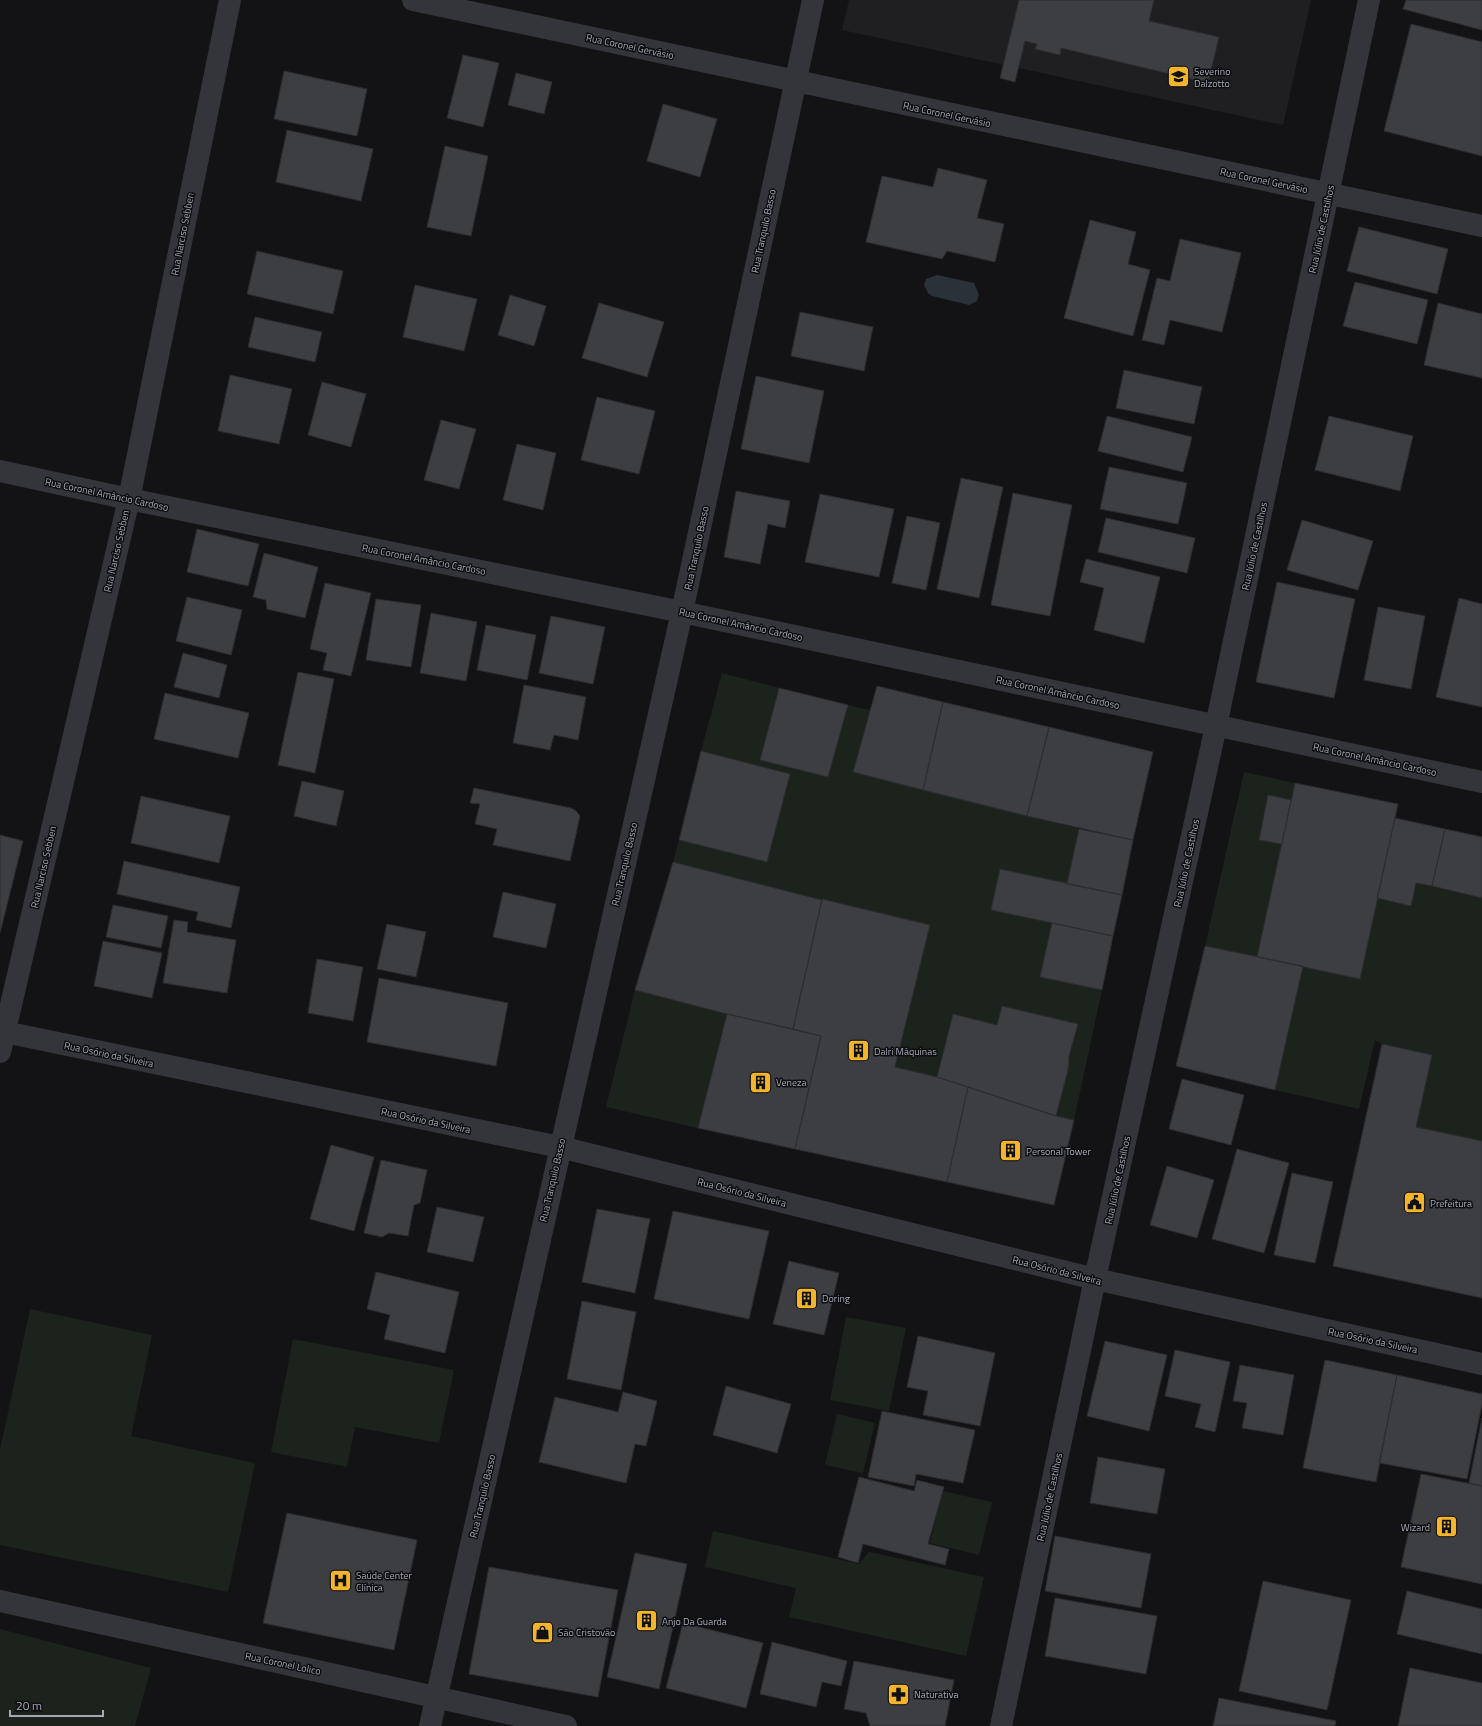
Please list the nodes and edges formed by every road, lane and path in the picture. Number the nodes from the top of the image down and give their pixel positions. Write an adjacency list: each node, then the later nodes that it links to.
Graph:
1 (230, 0): 9 (street, Rua Narciso Sebben)
2 (413, 0): 5 (street, Rua Coronel Gervásio)
3 (813, 0): 5 (street, Rua Tranquilo Basso)
4 (1369, 0): 6 (street, Rua Júlio de Castilhos)
5 (794, 82): 6 (street, Rua Coronel Gervásio); 10 (street, Rua Tranquilo Basso)
6 (1328, 194): 7 (street, Rua Coronel Gervásio); 11 (street, Rua Júlio de Castilhos)
7 (1482, 226)
8 (0, 471): 9 (street, Rua Coronel Amâncio Cardoso)
9 (129, 499): 10 (street, Rua Coronel Amâncio Cardoso); 13 (street, Rua Narciso Sebben)
10 (682, 612): 11 (street, Rua Coronel Amâncio Cardoso); 14 (street, Rua Tranquilo Basso)
11 (1216, 726): 12 (street, Rua Coronel Amâncio Cardoso); 15 (street, Rua Júlio de Castilhos)
12 (1482, 782)
13 (1, 1038): 14 (street, Rua Osório da Silveira)
14 (560, 1148): 15 (street, Rua Osório da Silveira); 18 (street, Rua Tranquilo Basso)
15 (1095, 1279): 16 (street, Rua Osório da Silveira); 21 (street, Rua Júlio de Castilhos)
16 (1482, 1364)
17 (0, 1602): 18 (street, Rua Coronel Lolico)
18 (437, 1697): 19 (street, Rua Tranquilo Basso); 20 (street, Rua Coronel Lolico)
19 (430, 1726)
20 (566, 1726)
21 (1001, 1726)

